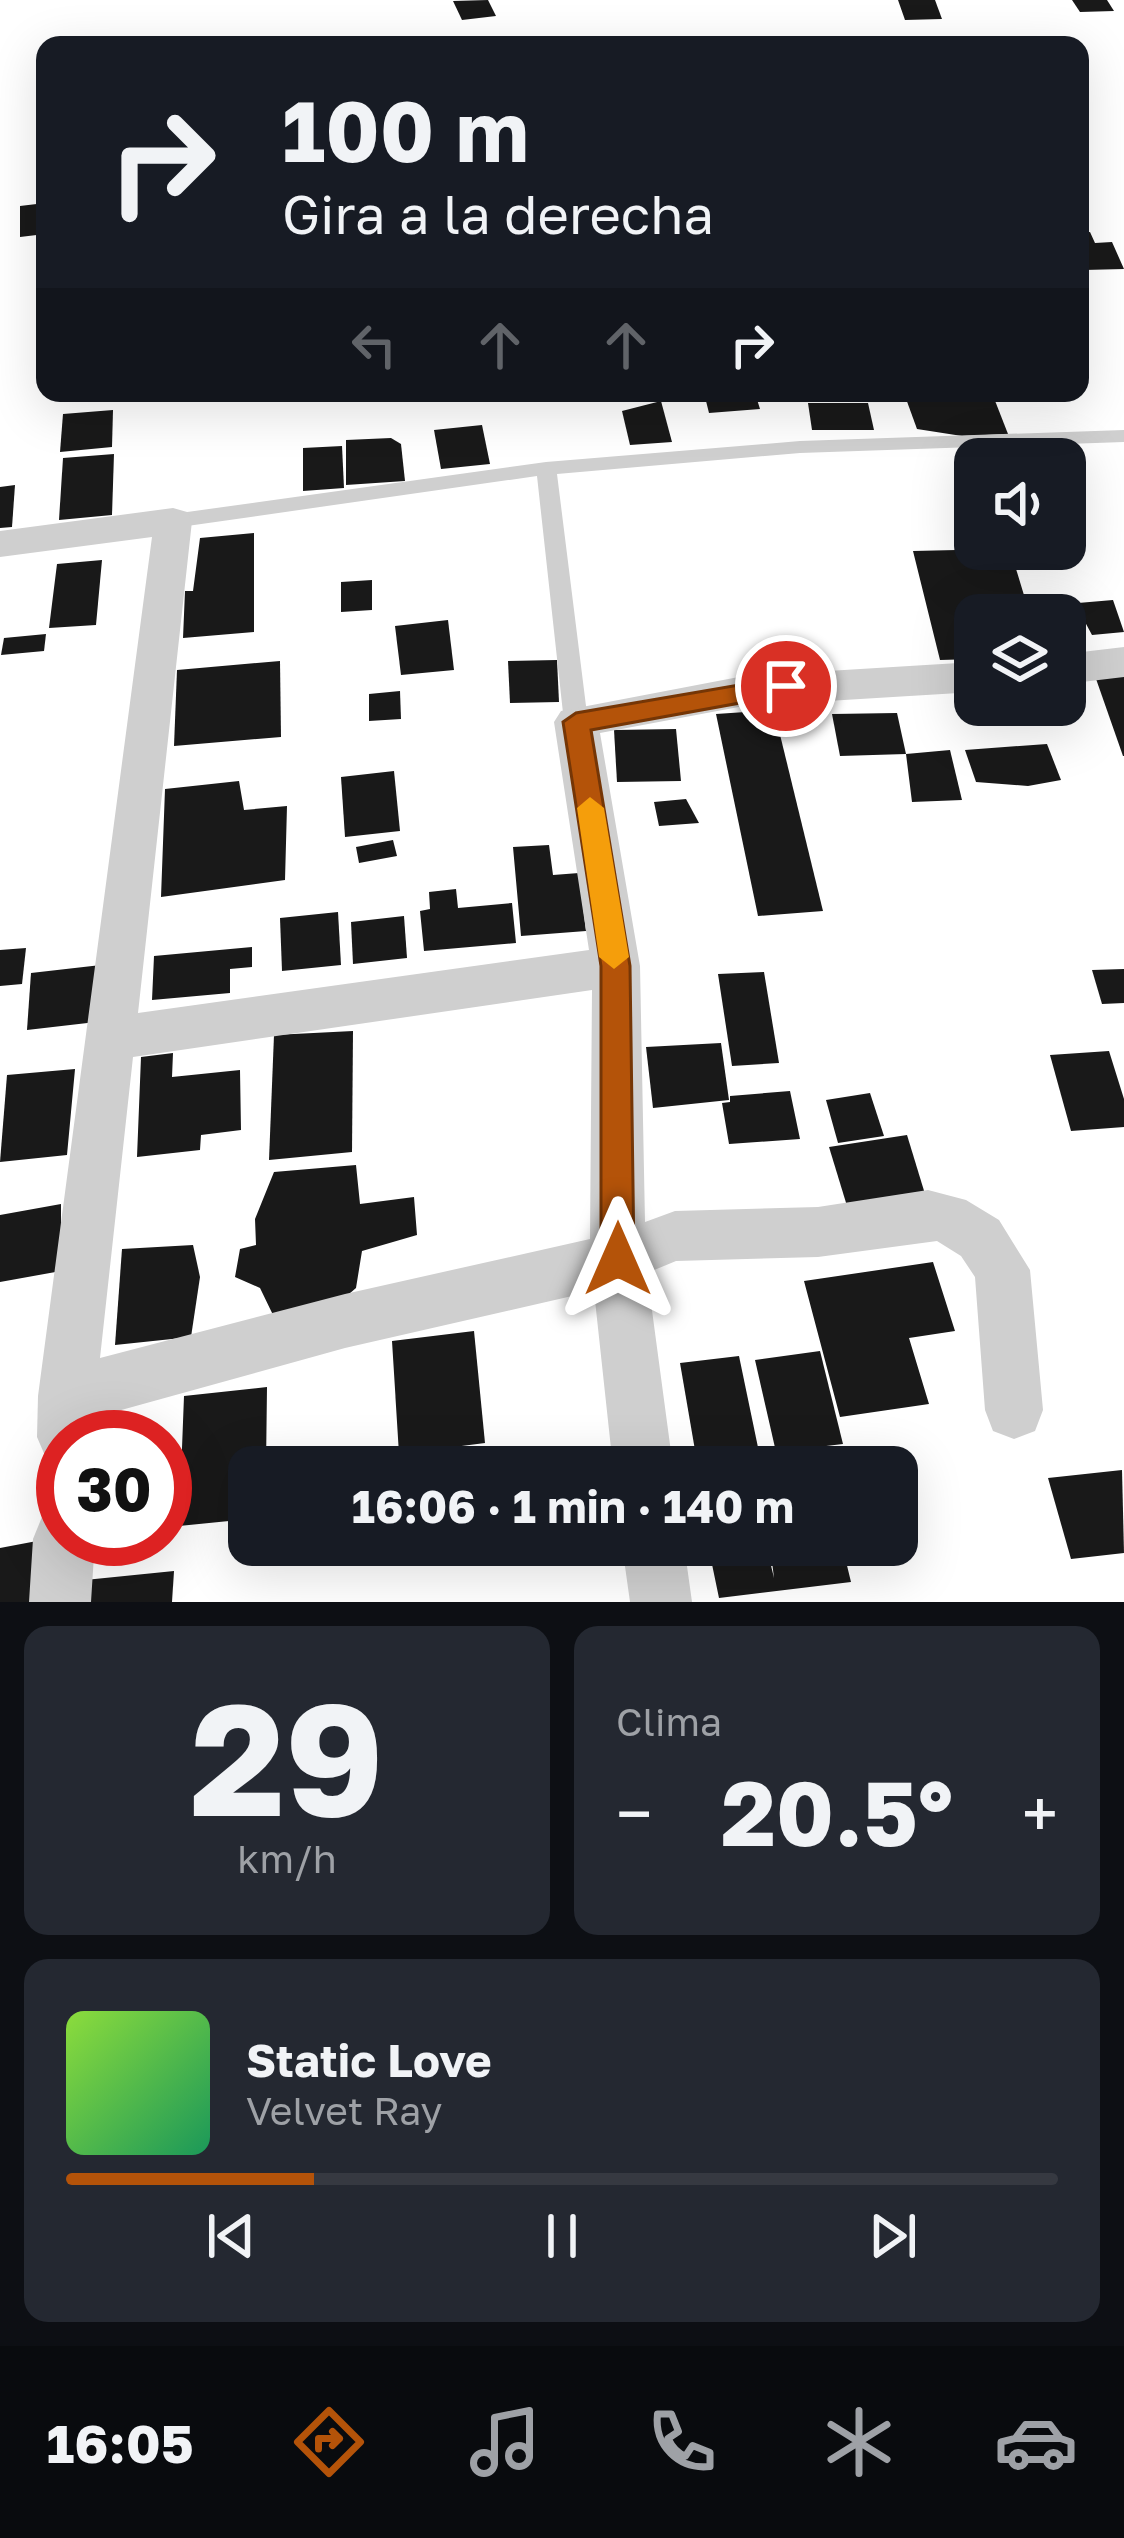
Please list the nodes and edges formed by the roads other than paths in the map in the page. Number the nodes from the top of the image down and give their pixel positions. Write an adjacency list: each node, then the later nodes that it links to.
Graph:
1 (1124, 436): 2 (lane)
2 (546, 468): 3 (lane); 8 (lane)
3 (173, 521): 4 (street); 10 (street)
4 (0, 544)
5 (1124, 662): 6 (street)
6 (1086, 667)
7 (954, 678): 8 (street)
8 (576, 722): 9 (street)
9 (616, 966): 10 (street); 11 (street)
10 (110, 1040): 12 (street)
11 (618, 1259): 13 (street); 14 (street); 15 (street)
12 (68, 1410)
13 (85, 1410)
14 (1014, 1410)
15 (641, 1446)
16 (62, 1566): 18 (street)
17 (656, 1566): 19 (street)
18 (60, 1602)
19 (661, 1602)

